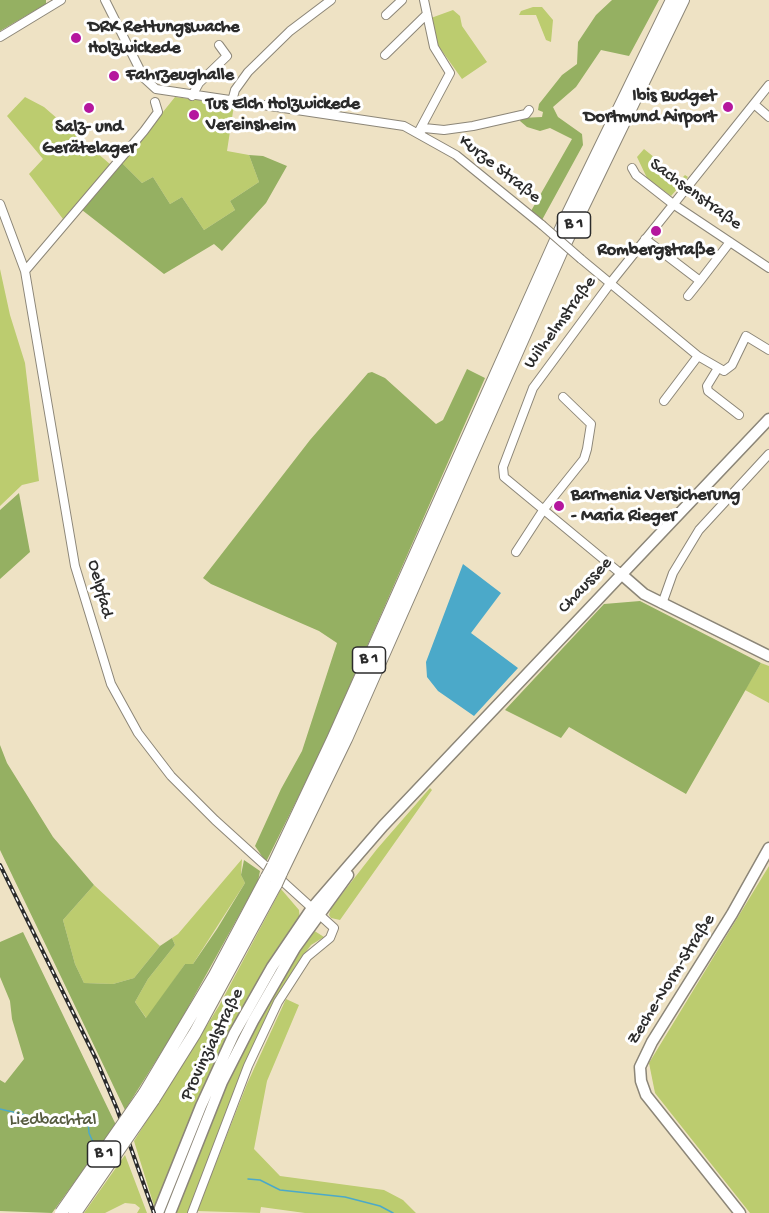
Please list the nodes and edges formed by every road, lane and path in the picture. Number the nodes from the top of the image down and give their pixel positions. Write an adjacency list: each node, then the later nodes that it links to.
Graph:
1 (62, 0): 10 (street)
2 (105, 0): 14 (street)
3 (331, 0): 15 (street)
4 (402, 0): 8 (street)
5 (424, 0): 9 (street)
6 (672, 0): 45 (highway, B 1)
7 (683, 0): 45 (highway, B 1)
8 (386, 15)
9 (427, 15): 12 (street); 20 (street)
10 (0, 38)
11 (219, 45): 14 (street)
12 (385, 55)
13 (769, 86): 17 (street, Wilhelmstraße)
14 (192, 96): 15 (street)
15 (232, 101): 20 (street)
16 (155, 102): 27 (street)
17 (754, 104): 19 (street); 23 (street, Wilhelmstraße)
18 (529, 110): 20 (street)
19 (769, 117)
20 (418, 133): 29 (street, Kurze Straße, bridge)
21 (632, 168): 23 (street, Sachsenstraße)
22 (0, 204): 27 (street, Oelpfad)
23 (673, 204): 24 (street, Wilhelmstraße); 25 (street, Sachsenstraße)
24 (645, 239): 28 (street); 29 (street, Wilhelmstraße)
25 (730, 242): 26 (street, Sachsenstraße); 28 (street)
26 (769, 268)
27 (25, 271): 46 (street, Oelpfad)
28 (700, 281): 30 (street)
29 (612, 282): 32 (street); 39 (street, Wilhelmstraße)
30 (688, 296)
31 (769, 350): 33 (street)
32 (698, 356): 33 (street); 35 (street)
33 (718, 368): 36 (street)
34 (563, 397): 39 (street)
35 (664, 401)
36 (739, 415)
37 (769, 419): 41 (main road, Chaussee)
38 (769, 454): 42 (street)
39 (544, 509): 40 (street); 41 (street, Wilhelmstraße)
40 (516, 552)
41 (620, 573): 42 (main road); 46 (main road, Chaussee)
42 (662, 604): 43 (main road)
43 (769, 656)
44 (769, 848): 53 (main road, Zeche-Norm-Straße)
45 (274, 875): 47 (highway, B 1)
46 (316, 911): 50 (main road, Provinzialstraße); 51 (main road, Provinzialstraße); 52 (street)
47 (149, 1097): 48 (highway, B 1, bridge); 49 (highway, B 1, bridge)
48 (61, 1213)
49 (75, 1213)
50 (158, 1213)
51 (170, 1213)
52 (192, 1213)
53 (740, 1213)

